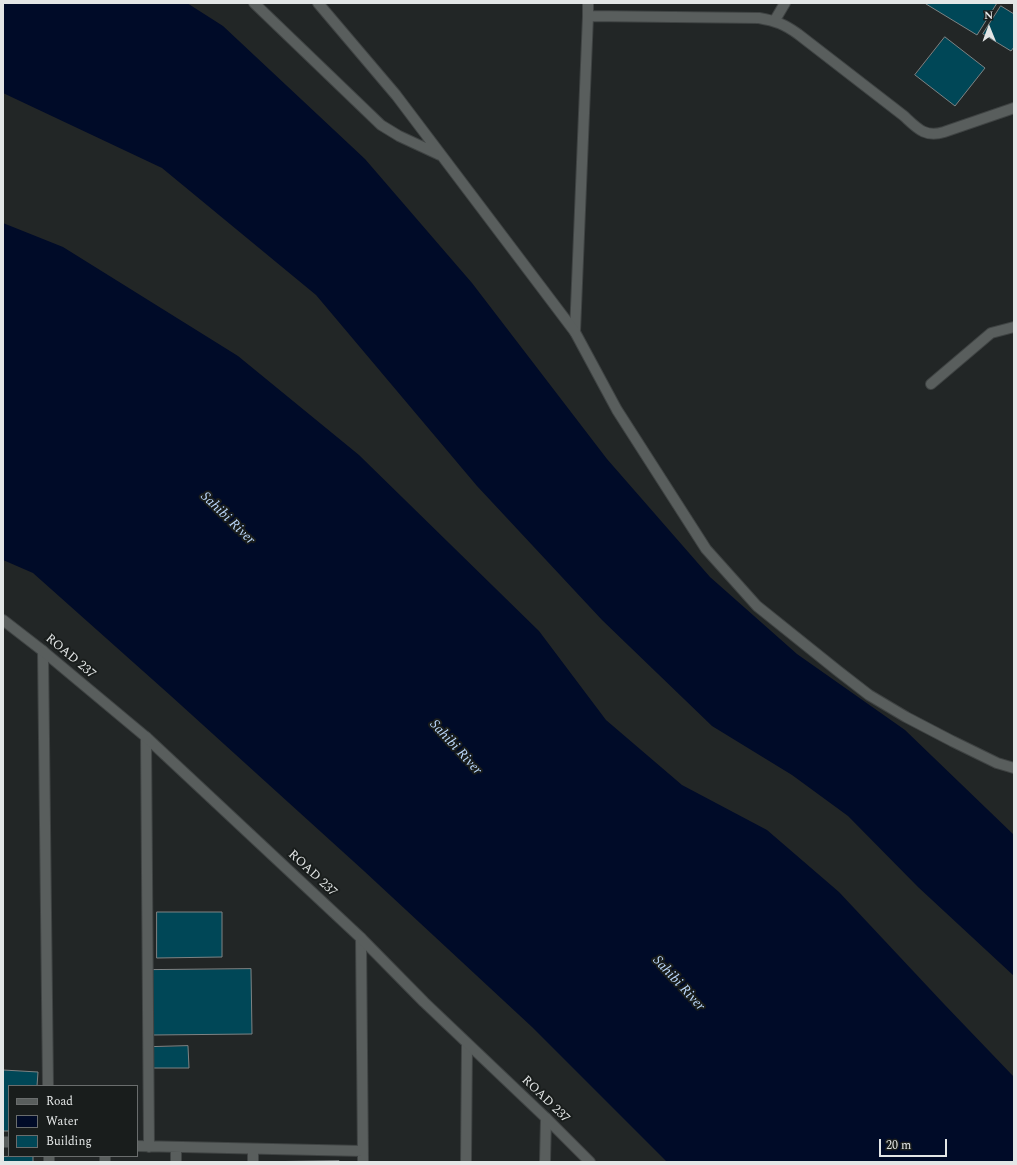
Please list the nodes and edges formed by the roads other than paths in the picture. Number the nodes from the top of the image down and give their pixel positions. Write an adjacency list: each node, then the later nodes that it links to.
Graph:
1 (254, 3): 8 (street)
2 (318, 3): 8 (street)
3 (588, 3): 5 (street)
4 (785, 3): 6 (street)
5 (588, 16): 6 (street); 10 (street)
6 (775, 20): 7 (street)
7 (1014, 108)
8 (442, 156): 10 (street)
9 (1014, 327): 11 (street)
10 (575, 332): 15 (street)
11 (932, 384)
12 (3, 620): 13 (street, ROAD 237)
13 (43, 651): 14 (street, ROAD 237); 18 (street)
14 (146, 737): 16 (street, ROAD 237); 21 (street)
15 (1014, 768)
16 (361, 938): 17 (street, ROAD 237); 24 (street)
17 (467, 1044): 19 (street, ROAD 237); 28 (street)
18 (48, 1085)
19 (546, 1118): 29 (street); 30 (street, ROAD 237)
20 (138, 1146): 21 (street)
21 (149, 1147): 22 (street)
22 (176, 1147): 23 (street); 25 (street)
23 (253, 1149): 24 (street); 26 (street)
24 (363, 1150): 27 (street)
25 (176, 1162)
26 (253, 1162)
27 (363, 1162)
28 (466, 1162)
29 (545, 1162)
30 (590, 1162)

